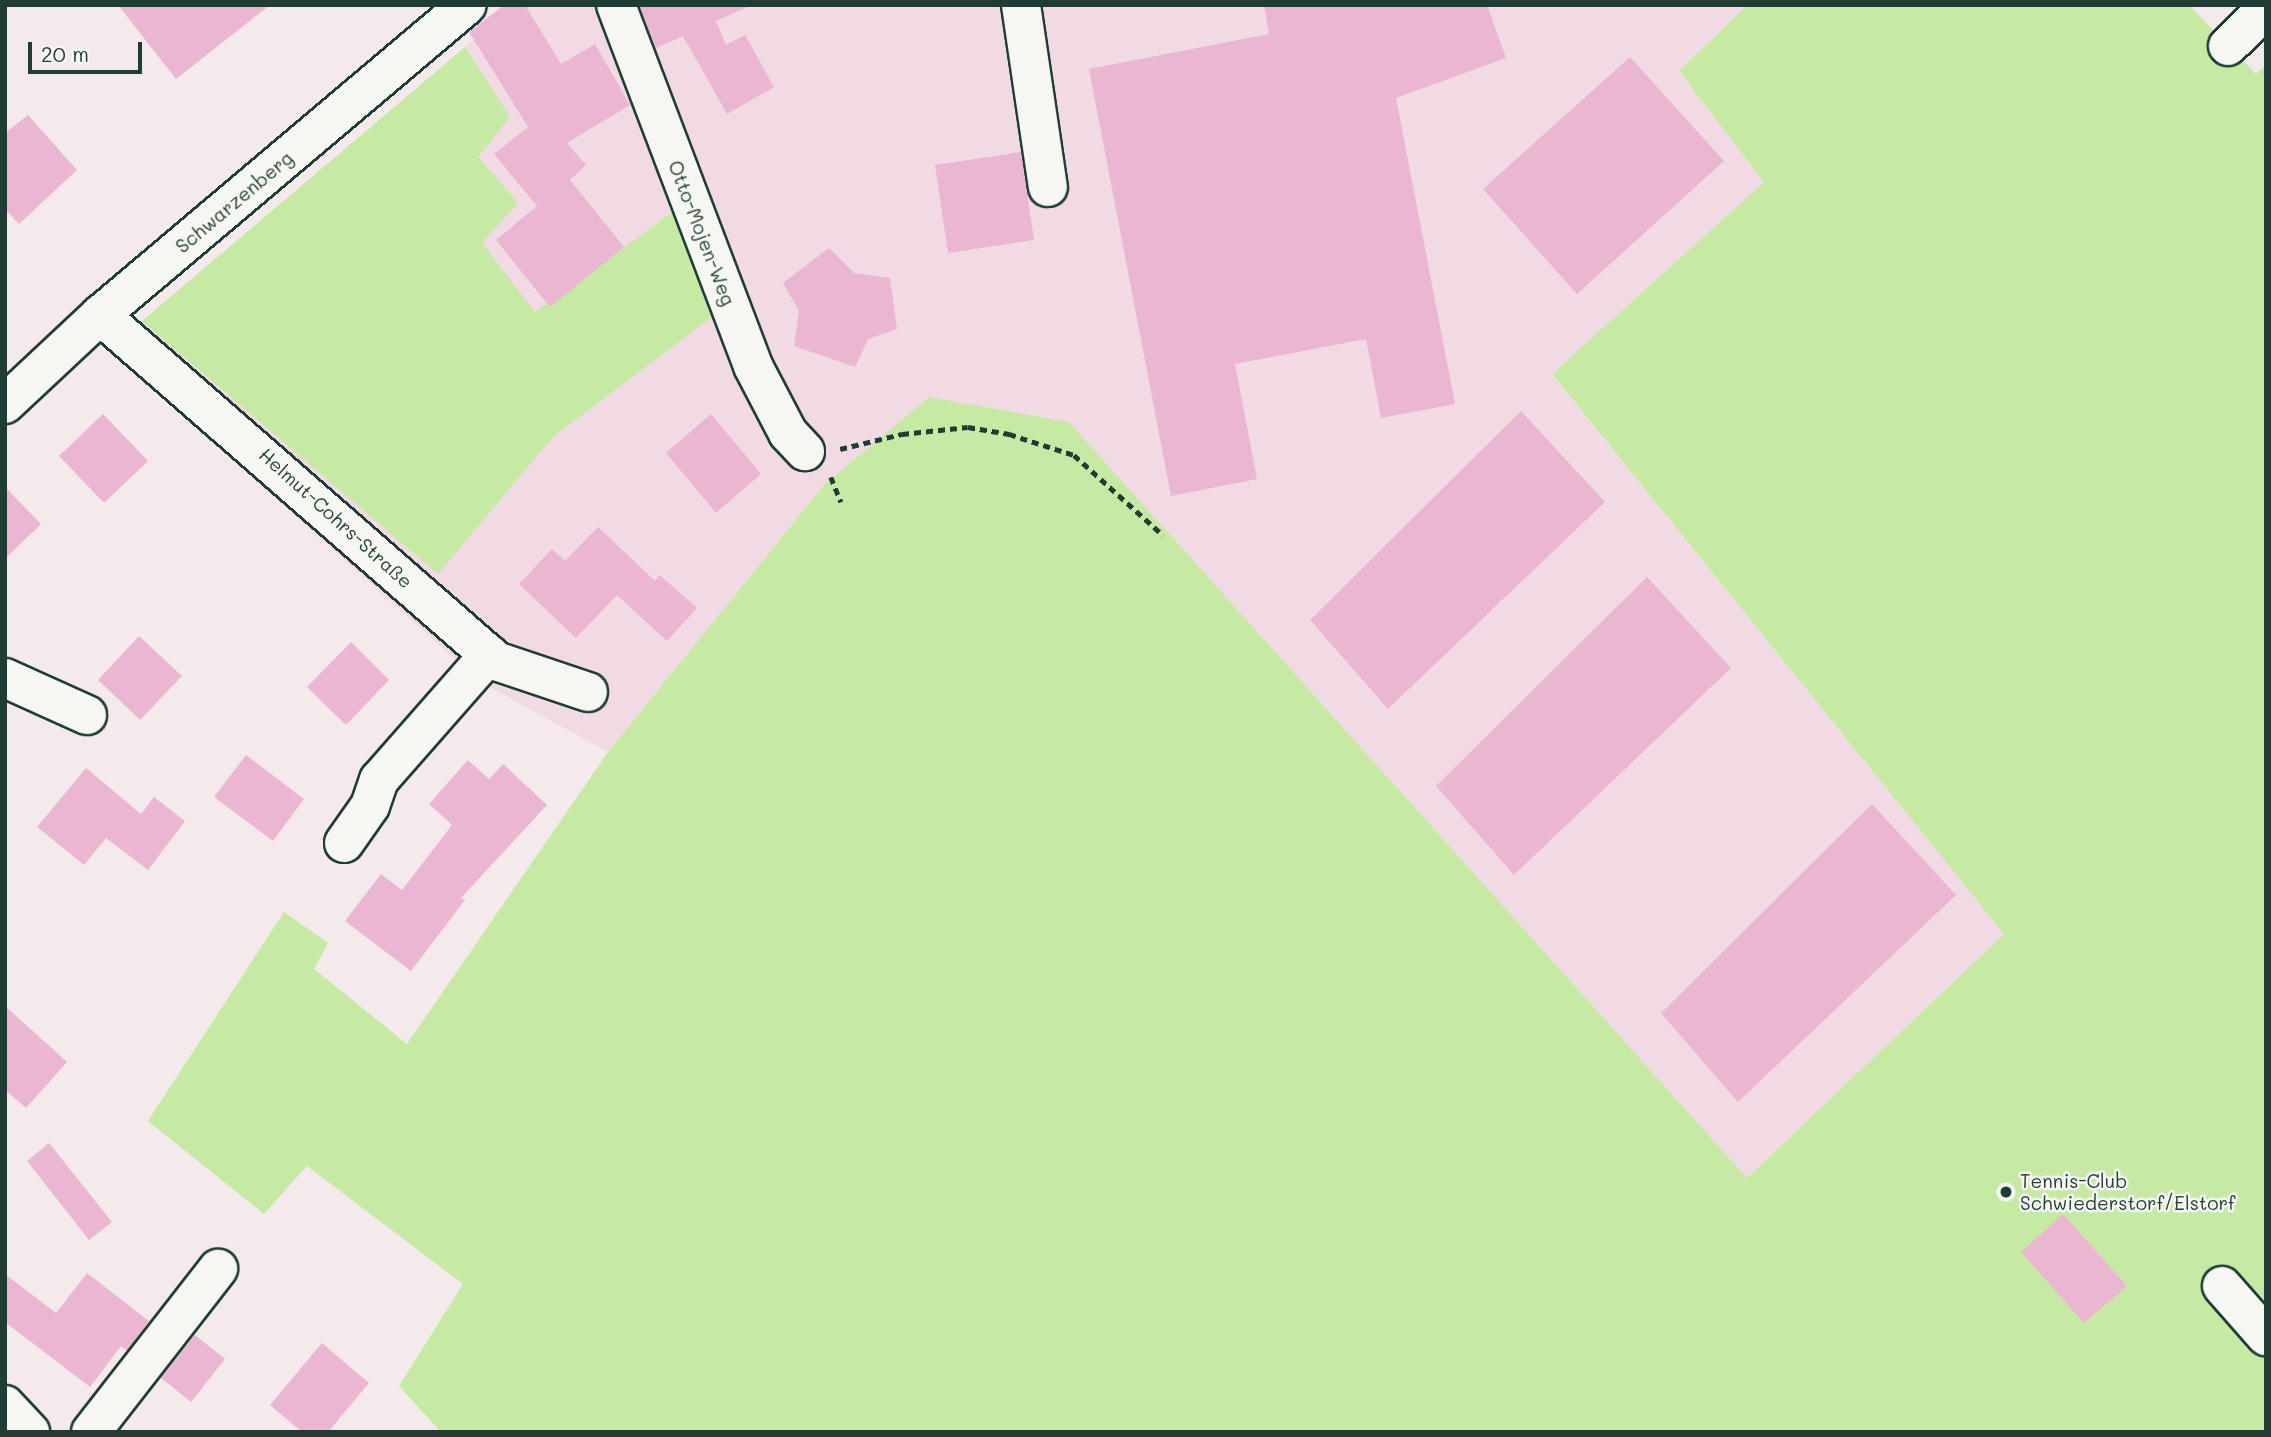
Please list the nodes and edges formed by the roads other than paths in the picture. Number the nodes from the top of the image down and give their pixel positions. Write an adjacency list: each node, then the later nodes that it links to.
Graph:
1 (616, 5): 9 (street, Otto-Mojen-Weg)
2 (1021, 5): 6 (street)
3 (2266, 9): 5 (street)
4 (452, 10): 7 (street, Schwarzenberg)
5 (2228, 46)
6 (1048, 187)
7 (100, 314): 8 (street, Schwarzenberg); 10 (street, Helmut-Cohrs-Straße)
8 (13, 385)
9 (805, 451)
10 (489, 656): 12 (street, Helmut-Cohrs-Straße); 14 (street)
11 (5, 678): 13 (street)
12 (588, 692)
13 (87, 715)
14 (344, 843)
15 (218, 1269): 20 (street)
16 (2222, 1286): 17 (street)
17 (2266, 1336)
18 (5, 1405): 19 (street)
19 (30, 1432)
20 (91, 1432)

